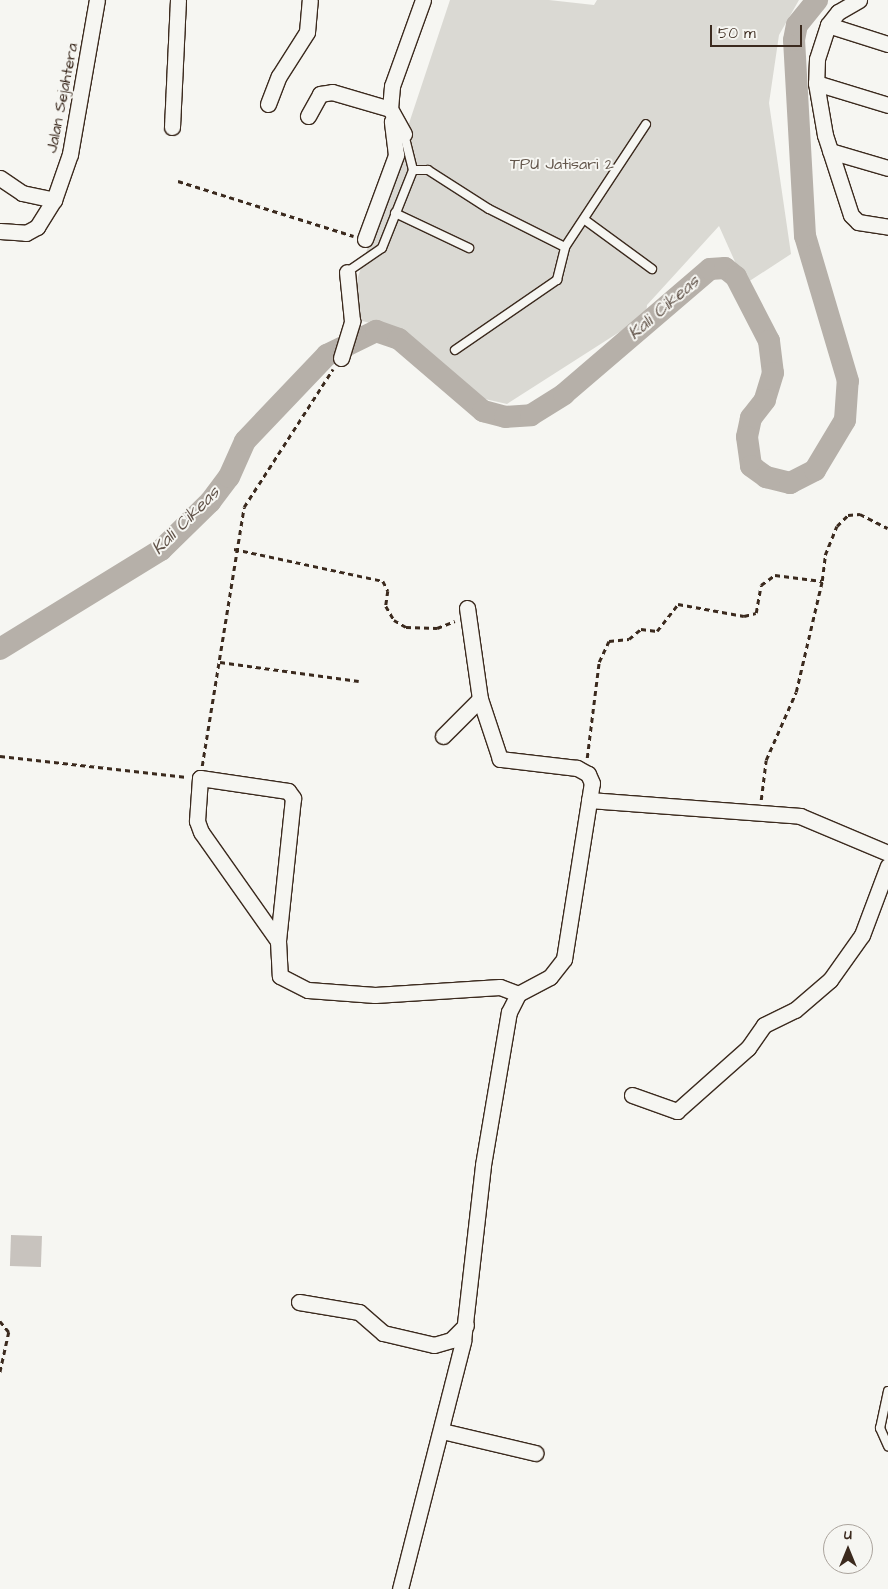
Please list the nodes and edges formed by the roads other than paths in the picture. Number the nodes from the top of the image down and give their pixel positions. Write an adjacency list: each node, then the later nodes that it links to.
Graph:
1 (97, 0): 20 (street, Jalan Sejahtera)
2 (178, 0): 14 (street)
3 (310, 0): 9 (street)
4 (423, 0): 11 (street)
5 (859, 0): 6 (street)
6 (828, 24): 7 (street); 8 (street)
7 (888, 44)
8 (816, 83): 10 (street); 16 (street)
9 (268, 104)
10 (888, 105)
11 (392, 112): 12 (street); 15 (street); 25 (street)
12 (308, 116)
13 (646, 124): 22 (lane)
14 (172, 127)
15 (404, 134): 18 (lane)
16 (830, 151): 17 (street); 23 (street)
17 (888, 168)
18 (413, 170): 21 (lane); 26 (lane)
19 (0, 178): 20 (street)
20 (54, 200): 24 (street, Jalan Sejahtera)
21 (396, 213): 27 (lane); 29 (lane)
22 (585, 220): 26 (lane); 28 (lane)
23 (888, 227)
24 (0, 231)
25 (365, 239)
26 (565, 247): 30 (lane)
27 (470, 248)
28 (652, 269)
29 (347, 272): 31 (street)
30 (455, 350)
31 (341, 358)
32 (468, 612): 33 (street)
33 (480, 699): 34 (street); 35 (street)
34 (443, 736)
35 (590, 800): 36 (street); 39 (street)
36 (888, 853)
37 (888, 866): 40 (street)
38 (278, 941): 38 (street); 39 (street)
39 (518, 994): 42 (street)
40 (632, 1095)
41 (299, 1302): 42 (street)
42 (466, 1325): 44 (street)
43 (888, 1391): 45 (lane)
44 (442, 1431): 46 (street); 47 (street)
45 (888, 1446)
46 (535, 1453)
47 (400, 1589)

